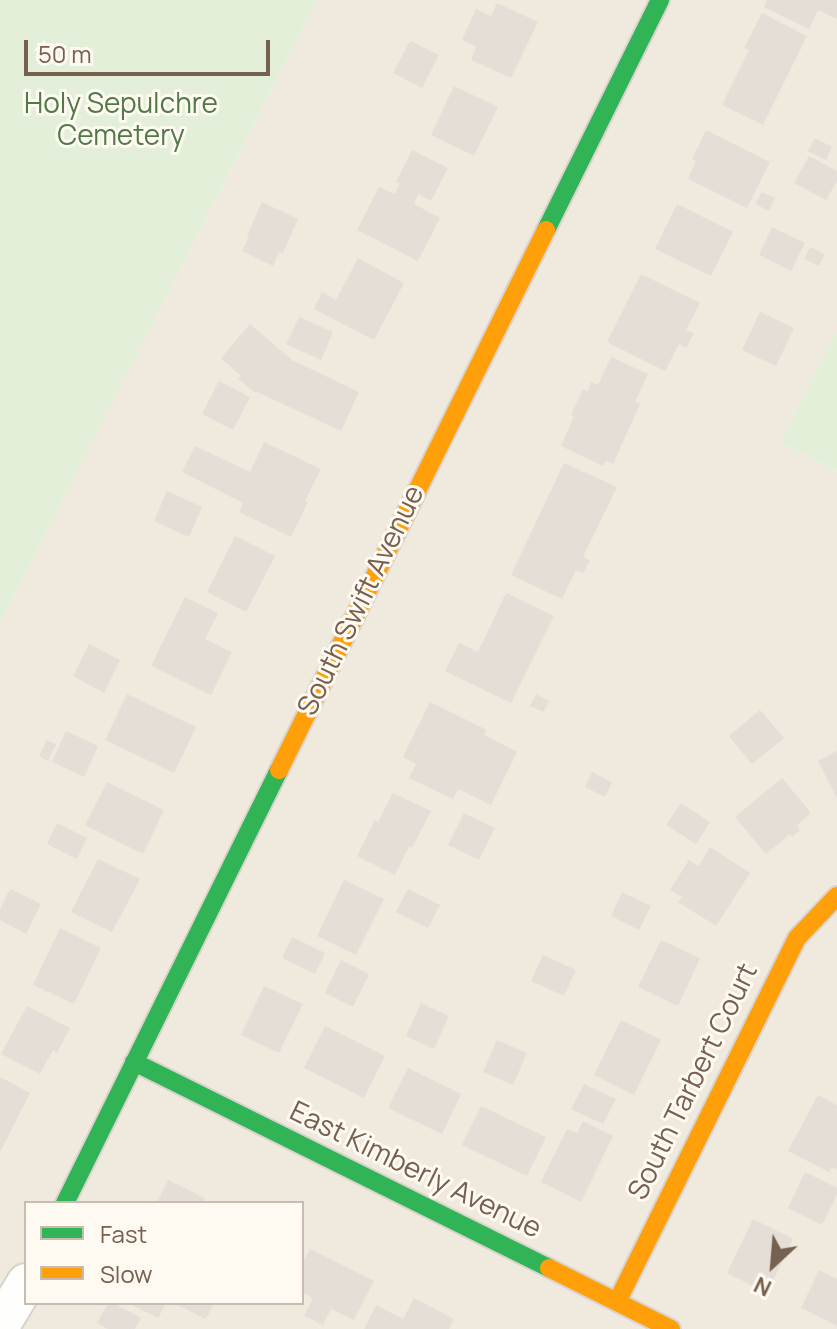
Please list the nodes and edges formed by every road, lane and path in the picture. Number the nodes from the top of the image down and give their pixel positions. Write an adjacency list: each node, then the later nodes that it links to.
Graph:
1 (660, 0): 3 (street, South Swift Avenue)
2 (837, 896): 6 (street, South Tarbert Court)
3 (134, 1062): 4 (street, South Swift Avenue); 6 (street, East Kimberly Avenue)
4 (66, 1201)
5 (24, 1286): 7 (street)
6 (617, 1302): 8 (street, East Kimberly Avenue)
7 (0, 1326)
8 (671, 1329)

